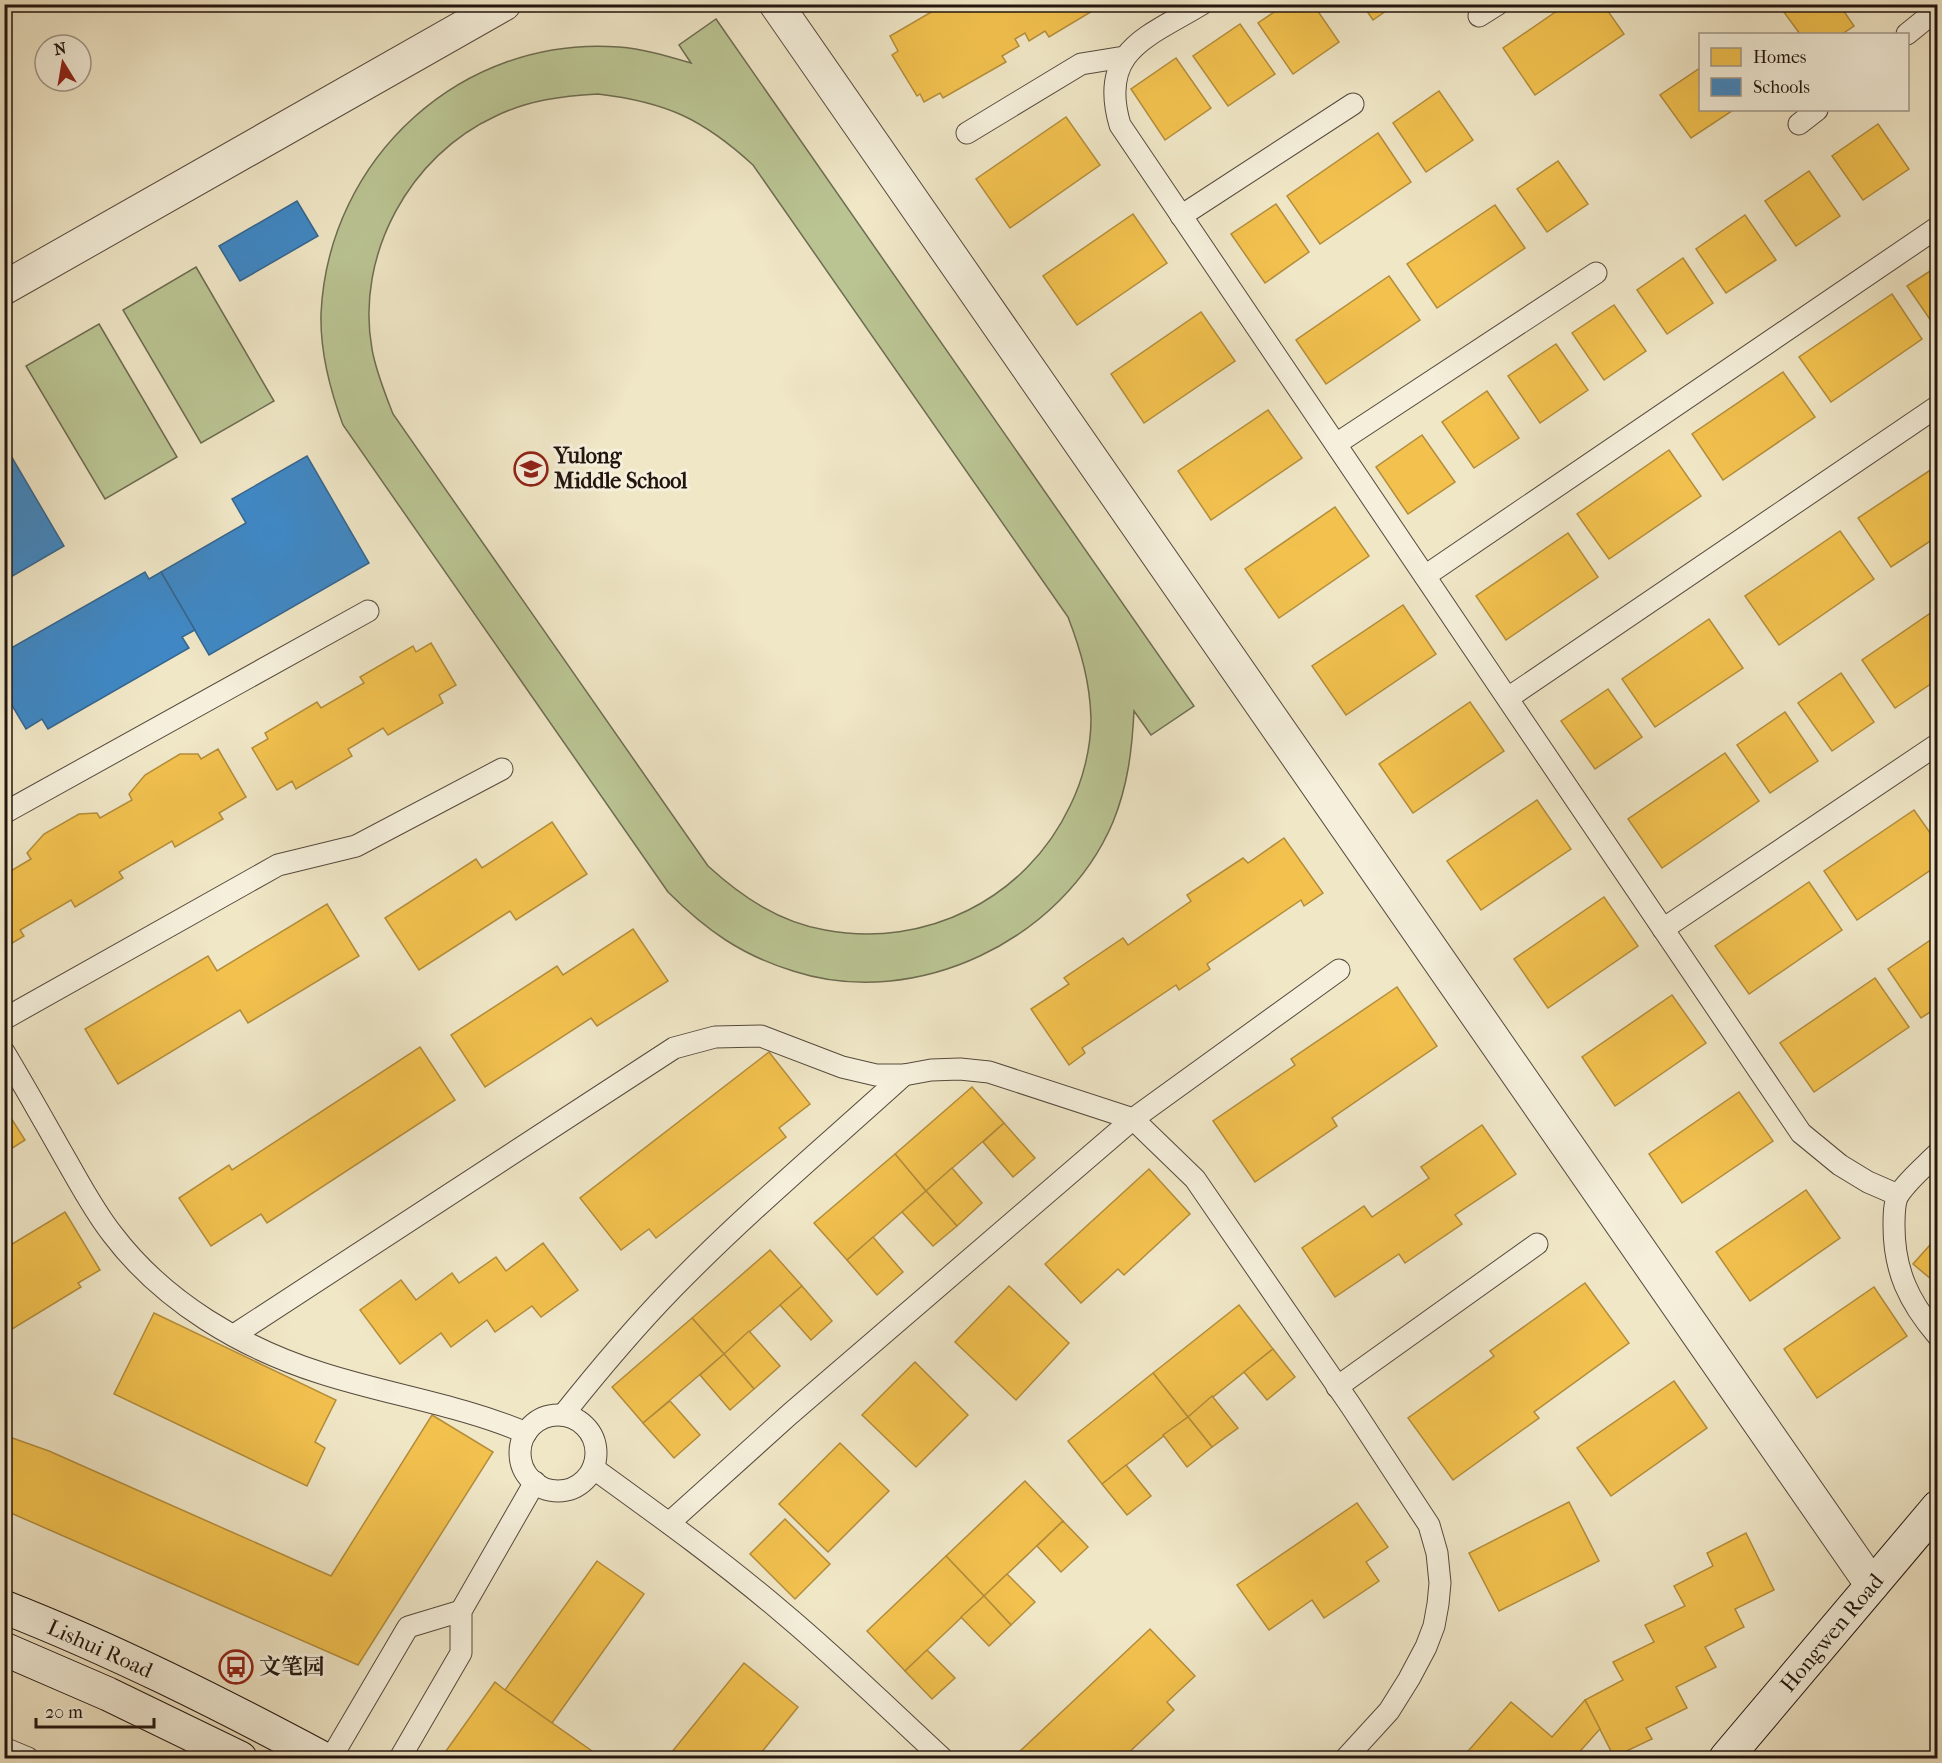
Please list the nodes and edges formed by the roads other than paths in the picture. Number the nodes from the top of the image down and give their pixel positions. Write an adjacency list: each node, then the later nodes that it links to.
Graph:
1 (504, 4): 16 (street)
2 (776, 4): 43 (street)
3 (1202, 4): 8 (lane)
4 (1498, 4): 6 (lane)
5 (1938, 9): 7 (lane)
6 (1479, 16)
7 (1908, 33)
8 (1124, 57): 12 (lane); 13 (lane)
9 (1353, 104): 13 (lane)
10 (1816, 111): 11 (lane)
11 (1799, 124)
12 (967, 133)
13 (1181, 216): 18 (lane)
14 (1938, 227): 19 (lane)
15 (1596, 273): 18 (lane)
16 (4, 288)
17 (1938, 406): 21 (lane)
18 (1336, 444): 19 (lane)
19 (1425, 576): 21 (lane)
20 (368, 611): 24 (lane)
21 (1508, 698): 25 (lane)
22 (1935, 746): 25 (lane)
23 (502, 769): 27 (lane)
24 (4, 813)
25 (1663, 929): 32 (lane)
26 (1339, 970): 30 (lane)
27 (4, 1019)
28 (4, 1052): 34 (lane)
29 (904, 1075): 30 (lane); 34 (lane); 37 (lane)
30 (1133, 1119): 36 (lane); 42 (lane)
31 (1938, 1153): 32 (lane)
32 (1898, 1195): 35 (lane)
33 (1536, 1244): 36 (lane)
34 (234, 1335): 38 (lane)
35 (1938, 1336)
36 (1337, 1387): 54 (lane)
37 (563, 1415): 38 (lane); 39 (lane)
38 (526, 1433): 40 (lane)
39 (593, 1468): 40 (lane); 42 (lane)
40 (535, 1482): 45 (lane)
41 (1938, 1507): 43 (street, Hongwen Road)
42 (669, 1523): 53 (lane)
43 (1872, 1585): 55 (street, Hongwen Road)
44 (4, 1607): 50 (street, Lishui Road)
45 (461, 1611): 51 (lane); 52 (lane)
46 (4, 1649): 49 (street, Lishui Road)
47 (4, 1748): 48 (lane)
48 (28, 1758)
49 (240, 1758)
50 (322, 1758)
51 (331, 1758)
52 (400, 1758)
53 (942, 1758)
54 (1346, 1758)
55 (1726, 1758)

